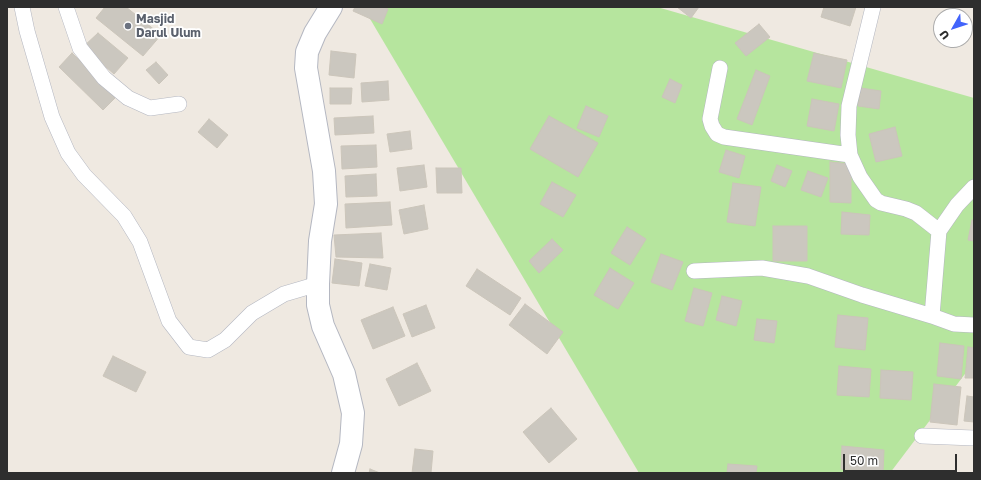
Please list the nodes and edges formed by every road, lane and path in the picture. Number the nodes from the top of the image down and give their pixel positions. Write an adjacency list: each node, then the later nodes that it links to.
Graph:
1 (22, 7): 11 (street)
2 (66, 7): 6 (street)
3 (331, 7): 11 (main road)
4 (873, 7): 7 (street)
5 (720, 68): 7 (street)
6 (179, 104)
7 (850, 155): 9 (street)
8 (974, 187): 9 (street)
9 (939, 231): 12 (street)
10 (694, 271): 12 (street)
11 (318, 284): 16 (main road)
12 (932, 316): 13 (street)
13 (974, 325)
14 (922, 436): 15 (street)
15 (974, 438)
16 (343, 473)

